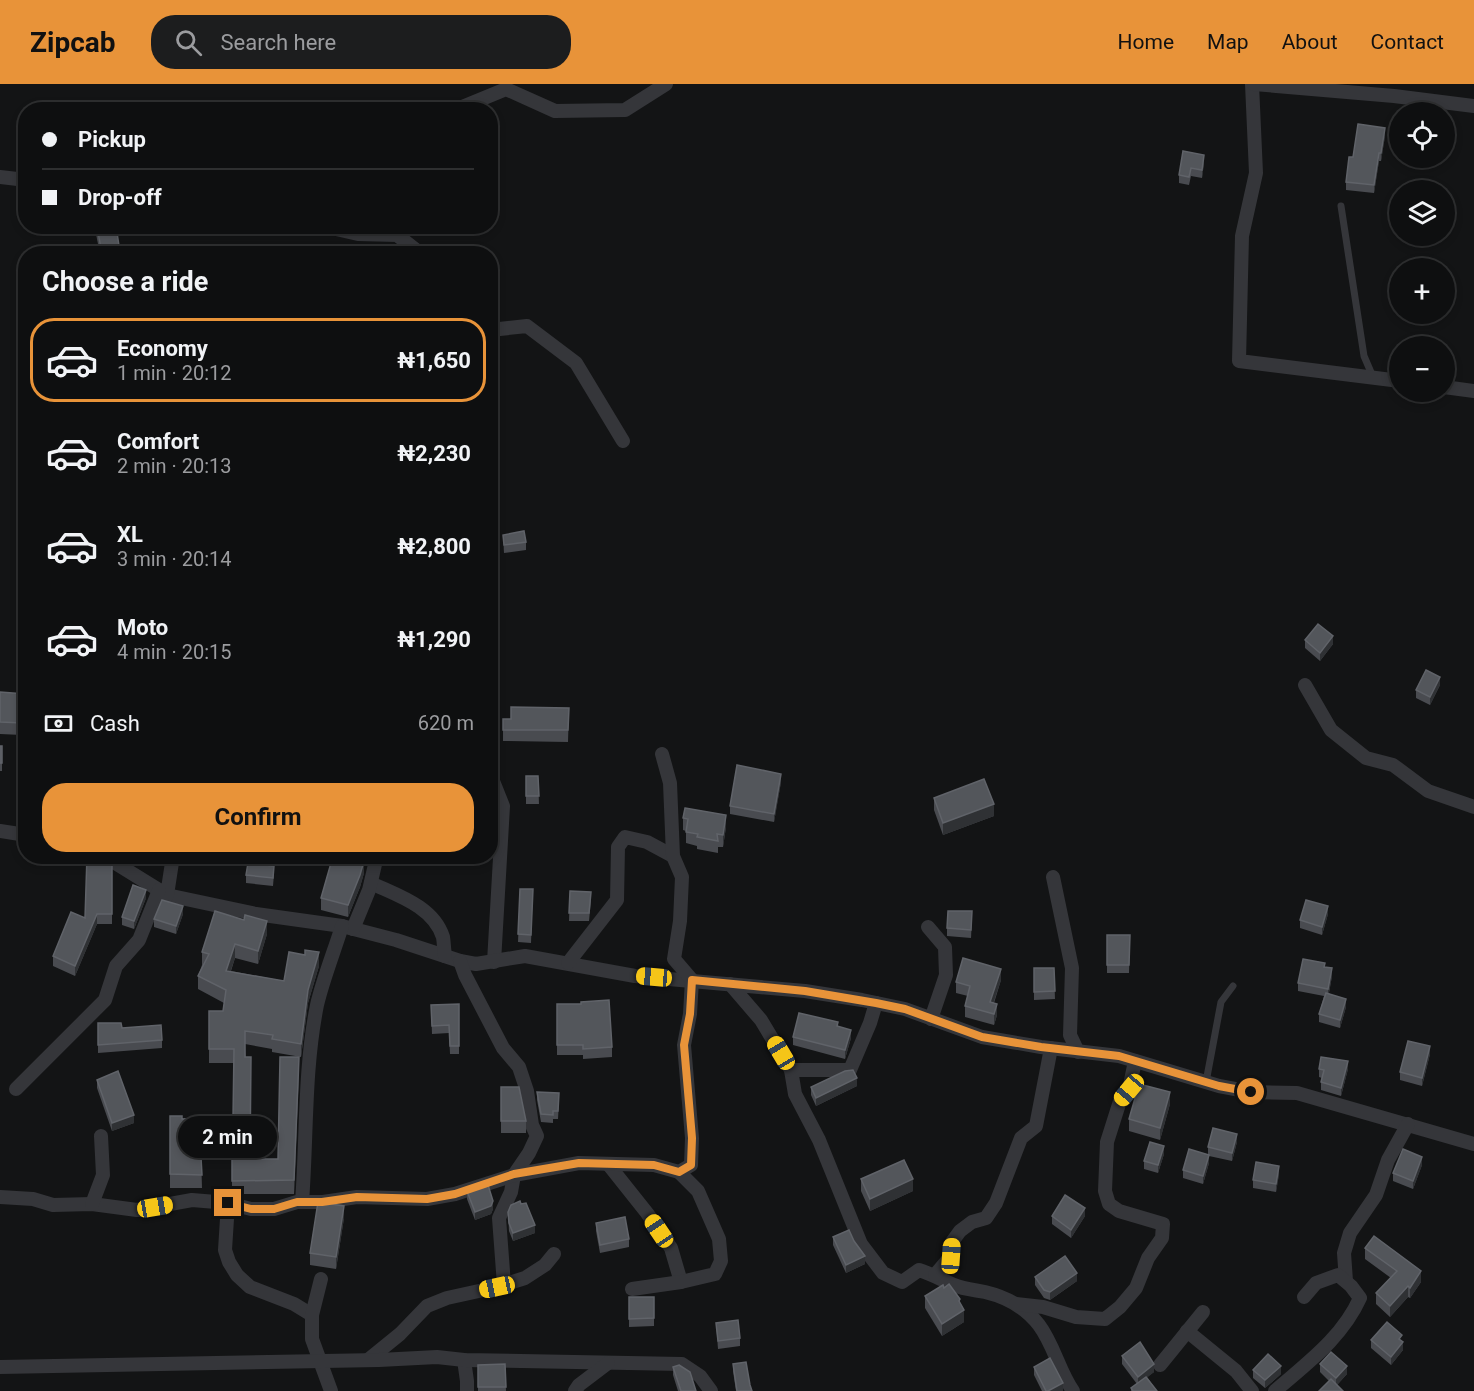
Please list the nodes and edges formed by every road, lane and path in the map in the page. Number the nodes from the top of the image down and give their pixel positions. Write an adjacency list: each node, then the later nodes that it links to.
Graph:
1 (666, 84): 4 (street)
2 (1253, 84): 3 (street); 12 (street)
3 (1395, 90): 5 (street)
4 (474, 102)
5 (1474, 106)
6 (0, 177): 7 (street)
7 (18, 179)
8 (1341, 206): 12 (lane)
9 (390, 234): 10 (street)
10 (411, 246)
11 (498, 329): 16 (street)
12 (1373, 378): 13 (street)
13 (1389, 380)
14 (1455, 388): 15 (street)
15 (1474, 391)
16 (623, 441)
17 (1305, 685): 20 (street)
18 (662, 754): 23 (street)
19 (498, 794): 34 (street)
20 (1474, 807)
21 (0, 831): 22 (street)
22 (18, 834)
23 (673, 856): 35 (street); 36 (street)
24 (117, 864): 29 (street)
25 (171, 864): 29 (street)
26 (375, 864): 28 (street)
27 (1053, 877): 42 (street)
28 (371, 883): 31 (street); 32 (street)
29 (163, 892): 31 (street); 46 (street)
30 (928, 927): 40 (street)
31 (347, 928): 32 (street); 54 (street)
32 (445, 956): 33 (street)
33 (460, 961): 34 (street); 52 (street)
34 (494, 962): 35 (street)
35 (568, 963): 36 (street)
36 (692, 980): 37 (street); 51 (street)
37 (730, 984): 39 (street); 44 (street)
38 (1233, 986): 45 (lane)
39 (876, 1003): 40 (street); 44 (street)
40 (931, 1019): 41 (street)
41 (1051, 1048): 42 (street); 58 (street)
42 (1078, 1052): 43 (street)
43 (1134, 1061): 45 (street); 65 (street)
44 (791, 1070): 58 (street)
45 (1206, 1082): 47 (street)
46 (16, 1089)
47 (1408, 1124): 49 (street); 60 (street)
48 (101, 1136): 56 (street)
49 (1474, 1144)
50 (608, 1164): 51 (street); 52 (street); 61 (street)
51 (679, 1172): 61 (street)
52 (514, 1174): 54 (street); 62 (street)
53 (0, 1197): 56 (street)
54 (302, 1202): 55 (street)
55 (228, 1203): 56 (street); 67 (street)
56 (92, 1204)
57 (554, 1254): 62 (street)
58 (935, 1275): 65 (street)
59 (321, 1279): 67 (street)
60 (1346, 1281): 64 (street); 81 (street)
61 (681, 1282): 63 (street)
62 (504, 1285): 70 (street)
63 (632, 1289)
64 (1304, 1297)
65 (1016, 1304): 79 (street)
66 (1203, 1312): 68 (street)
67 (312, 1315): 69 (street)
68 (1187, 1330): 73 (street); 80 (street)
69 (320, 1360): 70 (street); 74 (street); 75 (street)
70 (368, 1360): 71 (street)
71 (464, 1360): 72 (street); 76 (street)
72 (609, 1363): 77 (street); 78 (street)
73 (1160, 1365)
74 (0, 1367)
75 (331, 1391)
76 (467, 1391)
77 (575, 1391)
78 (711, 1391)
79 (1073, 1391)
80 (1252, 1391)
81 (1275, 1391)

